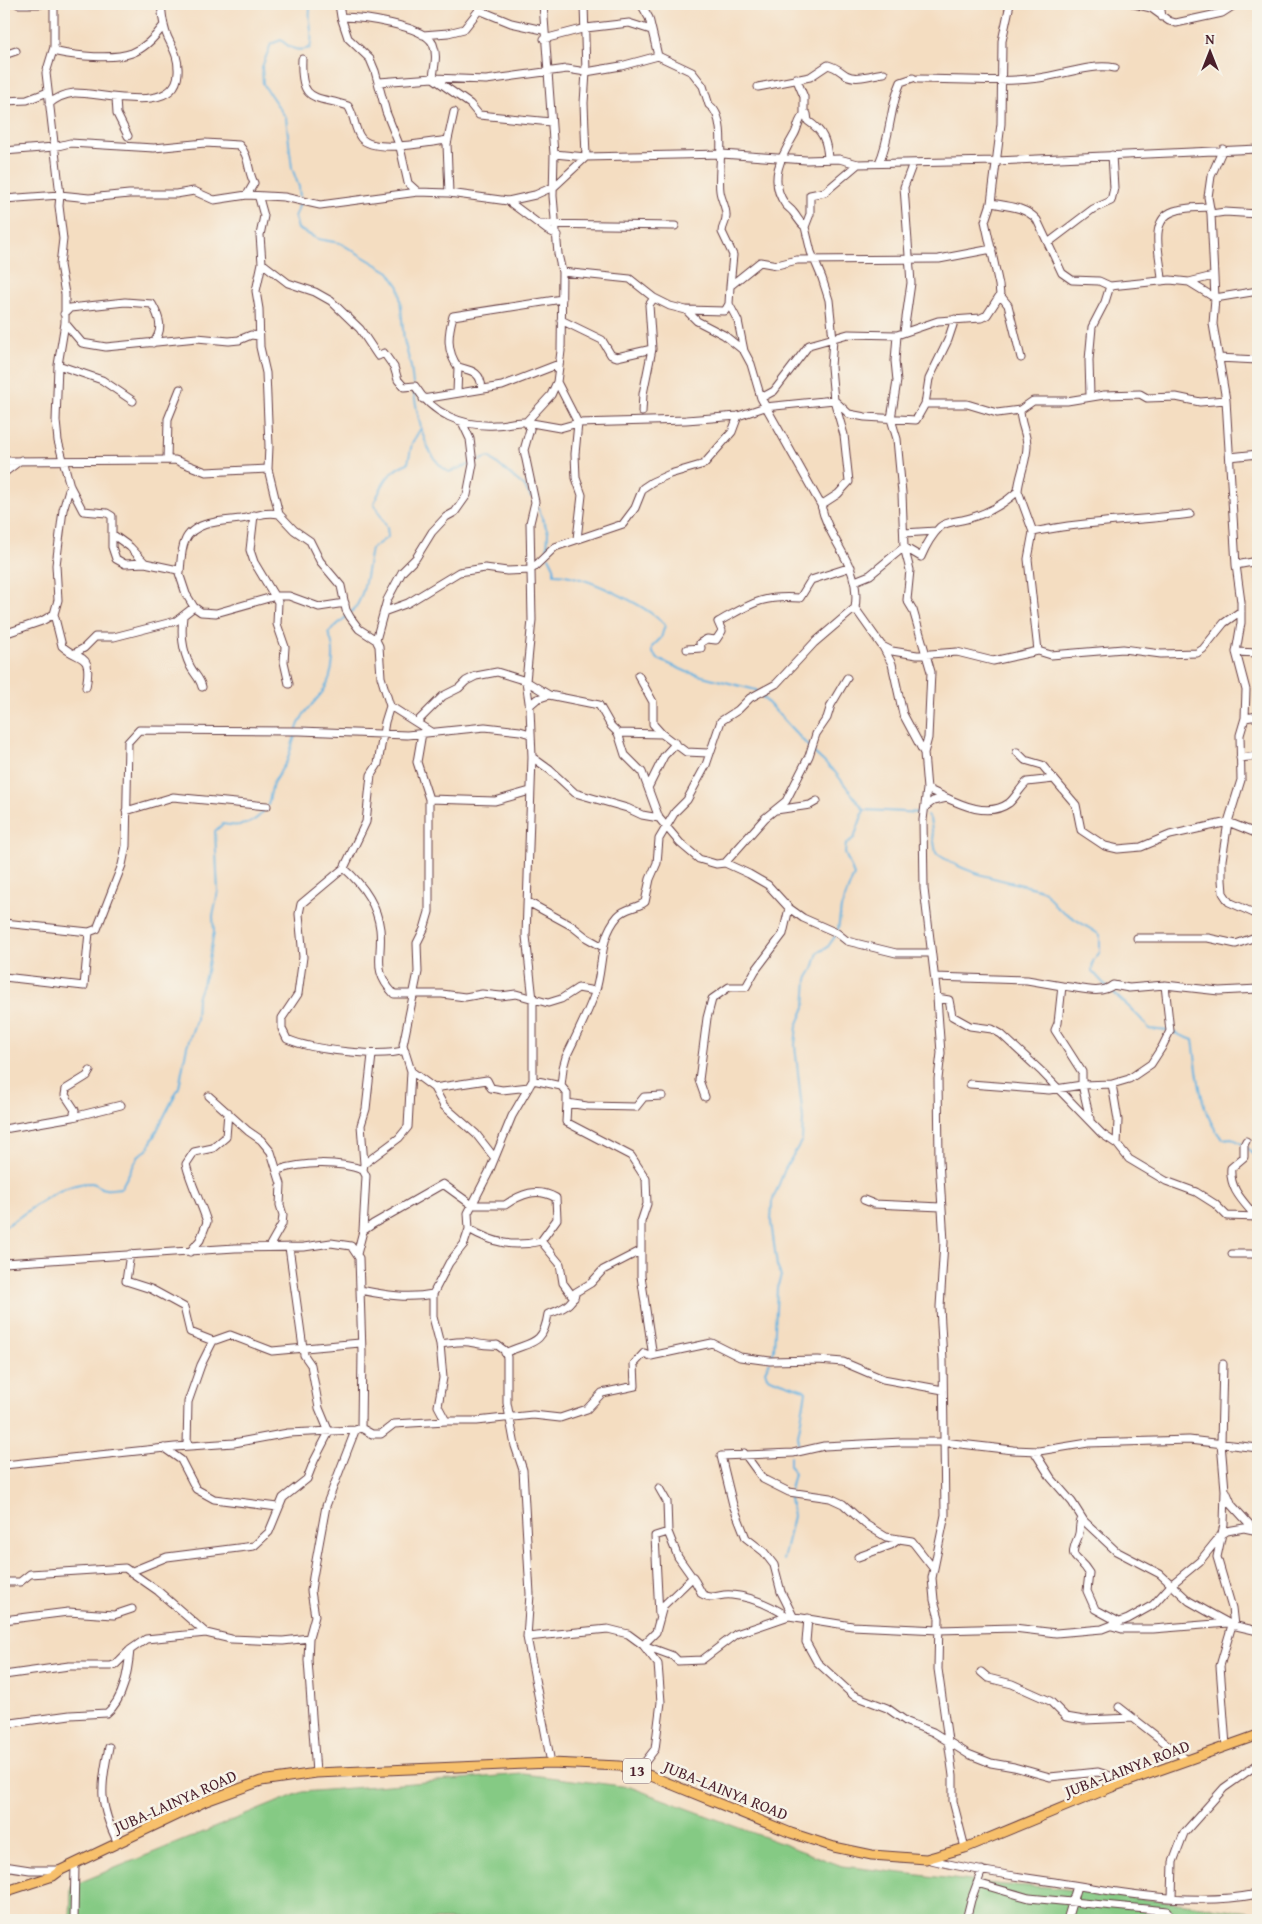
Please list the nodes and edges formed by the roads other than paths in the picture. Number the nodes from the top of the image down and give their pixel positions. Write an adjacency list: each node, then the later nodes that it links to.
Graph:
1 (18, 4): 2 (street)
2 (41, 4)
3 (54, 4): 22 (street)
4 (161, 4): 16 (street)
5 (339, 4): 14 (street)
6 (542, 4): 18 (street)
7 (584, 4): 17 (street)
8 (641, 4): 19 (street)
9 (1010, 4): 33 (street)
10 (1134, 4): 15 (street)
11 (1160, 4): 15 (street)
12 (1236, 4): 15 (street)
13 (478, 7): 18 (street); 20 (street)
14 (341, 17): 20 (street); 34 (street)
15 (1162, 17)
16 (164, 25): 22 (street); 37 (street)
17 (586, 28): 19 (street); 21 (street); 28 (street)
18 (543, 30): 21 (street)
19 (651, 30): 25 (street)
20 (423, 35): 31 (street)
21 (544, 39): 30 (street)
22 (54, 47): 36 (street)
23 (16, 51): 24 (street)
24 (4, 55)
25 (658, 56): 28 (street); 51 (street)
26 (302, 59): 46 (street)
27 (1115, 68): 33 (street)
28 (586, 72): 30 (street); 53 (street)
29 (884, 73): 32 (street)
30 (548, 74): 31 (street); 42 (street)
31 (433, 78): 34 (street); 42 (street)
32 (796, 78): 35 (street); 54 (street)
33 (1002, 81): 56 (street); 57 (street)
34 (379, 82): 46 (street)
35 (758, 87)
36 (48, 92): 38 (street); 39 (street)
37 (116, 98): 39 (street); 43 (street)
38 (4, 102)
39 (49, 104): 45 (street)
40 (454, 112): 44 (street)
41 (807, 114): 55 (street)
42 (551, 122): 50 (street)
43 (128, 136)
44 (448, 140): 46 (street); 62 (street)
45 (54, 147): 49 (street); 63 (street); 64 (street)
46 (400, 147): 61 (street)
47 (1223, 149): 48 (street); 52 (street); 69 (street)
48 (1258, 149)
49 (4, 152)
50 (554, 154): 53 (street); 60 (street)
51 (722, 154): 53 (street); 54 (street); 85 (street)
52 (1112, 154): 56 (street); 76 (street)
53 (586, 158): 60 (street)
54 (780, 158): 55 (street); 74 (street)
55 (828, 159): 59 (street)
56 (996, 161): 58 (street); 68 (street)
57 (879, 163): 58 (street); 59 (street)
58 (913, 163): 79 (street)
59 (858, 164): 74 (street)
60 (555, 186): 67 (street); 72 (street)
61 (418, 192): 62 (street); 65 (street)
62 (449, 193): 67 (street)
63 (60, 195): 64 (street); 66 (street); 94 (street)
64 (247, 195): 65 (street)
65 (259, 198): 80 (street)
66 (4, 199)
67 (508, 201): 71 (street)
68 (992, 203): 76 (street); 77 (street)
69 (1210, 211): 70 (street); 82 (street); 83 (street)
70 (1258, 214)
71 (540, 224): 72 (street); 75 (street)
72 (557, 225): 73 (street); 75 (street)
73 (675, 226)
74 (805, 227): 78 (street)
75 (558, 235): 81 (street)
76 (1048, 243): 86 (street)
77 (992, 249): 79 (street); 88 (street)
78 (814, 260): 79 (street); 85 (street); 100 (street)
79 (910, 261): 98 (street)
80 (262, 263): 99 (street); 116 (street)
81 (562, 272): 89 (street); 91 (street)
82 (1213, 276): 84 (street); 90 (street)
83 (1162, 281): 84 (street); 86 (street)
84 (1189, 282): 90 (street)
85 (730, 286): 92 (street)
86 (1110, 286): 114 (street)
87 (1258, 291): 90 (street)
88 (1000, 295): 95 (street); 104 (street)
89 (654, 298): 93 (street); 102 (street)
90 (1214, 298): 105 (street)
91 (562, 299): 96 (street); 109 (street)
92 (730, 304): 93 (street); 103 (street)
93 (686, 310): 103 (street)
94 (64, 314): 97 (street); 101 (street)
95 (955, 319): 98 (street); 120 (street)
96 (561, 320): 102 (street); 107 (street)
97 (65, 323): 101 (street); 108 (street)
98 (901, 334): 100 (street); 125 (street)
99 (260, 336): 101 (street); 135 (street)
100 (833, 339): 115 (street); 117 (street)
101 (153, 343)
102 (652, 349): 123 (street)
103 (744, 351): 115 (street)
104 (1021, 358)
105 (1218, 358): 106 (street); 118 (street)
106 (1258, 360)
107 (559, 364): 110 (street); 112 (street)
108 (58, 365): 119 (street); 131 (street)
109 (458, 367): 112 (street); 113 (street)
110 (557, 382): 127 (street); 128 (street)
111 (180, 389): 133 (street)
112 (482, 389): 113 (street)
113 (457, 393): 116 (street)
114 (1090, 396): 118 (street); 122 (street)
115 (761, 398): 121 (street)
116 (423, 399): 126 (street)
117 (834, 400): 121 (street); 125 (street); 140 (street)
118 (1226, 400): 130 (street)
119 (132, 401)
120 (925, 404): 122 (street); 125 (street)
121 (765, 407): 124 (street); 140 (street)
122 (1020, 410): 138 (street)
123 (642, 412)
124 (738, 416): 128 (street); 149 (street)
125 (891, 419): 147 (street)
126 (462, 422): 127 (street); 162 (street)
127 (526, 422): 128 (street); 155 (street)
128 (578, 423): 149 (street)
129 (1258, 454): 130 (street)
130 (1230, 457): 153 (street)
131 (64, 459): 132 (street); 133 (street); 137 (street)
132 (21, 460): 134 (street); 136 (street)
133 (167, 460): 135 (street)
134 (4, 461)
135 (268, 469): 139 (street)
136 (4, 473)
137 (70, 486): 148 (street); 164 (street)
138 (1018, 491): 145 (street); 146 (street)
139 (276, 503): 141 (street); 142 (street)
140 (821, 505): 154 (street)
141 (268, 512): 142 (street); 144 (street)
142 (279, 514): 161 (street)
143 (1190, 514): 146 (street)
144 (254, 515): 156 (street); 158 (street)
145 (937, 530): 147 (street); 150 (street)
146 (1034, 532): 170 (street)
147 (904, 533): 150 (street)
148 (112, 534): 152 (street); 152 (street)
149 (576, 539): 155 (street)
150 (904, 547): 157 (street); 174 (street)
151 (1258, 561): 153 (street)
152 (145, 563): 156 (street)
153 (1236, 565): 163 (street)
154 (851, 567): 157 (street); 169 (street)
155 (531, 570): 162 (street); 177 (street)
156 (180, 572): 159 (street)
157 (855, 581): 160 (street)
158 (276, 596): 159 (street); 161 (street); 178 (street)
159 (194, 607): 165 (street)
160 (855, 608): 168 (street); 195 (street)
161 (347, 610): 167 (street)
162 (386, 611): 167 (street)
163 (1241, 611): 170 (street); 171 (street)
164 (54, 614): 166 (street); 172 (street)
165 (183, 616): 172 (street); 180 (street)
166 (4, 634)
167 (376, 640): 183 (street)
168 (882, 646): 174 (street); 196 (street)
169 (687, 649)
170 (1038, 651): 174 (street)
171 (1236, 652): 173 (street); 185 (street)
172 (74, 653): 179 (street)
173 (1258, 653)
174 (924, 655): 196 (street)
175 (638, 675): 192 (street)
176 (847, 678): 210 (street)
177 (526, 681): 181 (street); 182 (street); 186 (street)
178 (289, 684)
179 (86, 687)
180 (202, 687)
181 (549, 695): 182 (street); 190 (street)
182 (530, 705): 191 (street)
183 (390, 706): 186 (street); 188 (street)
184 (1258, 716): 185 (street)
185 (1244, 718): 199 (street)
186 (417, 722): 187 (street)
187 (431, 732): 189 (street); 191 (street)
188 (384, 733): 189 (street); 211 (street); 217 (street)
189 (422, 733): 206 (street)
190 (618, 733): 192 (street); 202 (street)
191 (530, 734): 198 (street)
192 (662, 734): 193 (street)
193 (676, 743): 195 (street); 202 (street)
194 (1017, 752): 201 (street)
195 (708, 753): 214 (street)
196 (924, 753): 203 (street)
197 (1258, 756): 199 (street)
198 (532, 758): 204 (street); 212 (street)
199 (1240, 758): 213 (street)
200 (419, 772): 206 (street)
201 (1054, 779): 205 (street); 213 (street)
202 (648, 788): 212 (street)
203 (927, 789): 205 (street); 209 (street)
204 (530, 790): 206 (street); 218 (street)
205 (948, 798): 209 (street)
206 (429, 799): 233 (street)
207 (817, 801): 210 (street)
208 (267, 806): 211 (street)
209 (925, 808): 226 (street)
210 (773, 810): 216 (street)
211 (126, 811): 222 (street)
212 (659, 818): 214 (street)
213 (1228, 822): 215 (street); 220 (street)
214 (668, 826): 216 (street); 225 (street)
215 (1258, 834)
216 (725, 863): 219 (street)
217 (344, 868): 233 (street); 237 (street)
218 (528, 902): 225 (street); 235 (street)
219 (789, 908): 226 (street); 250 (street)
220 (1258, 915)
221 (4, 923): 222 (street)
222 (89, 932): 227 (street)
223 (1258, 936): 224 (street)
224 (1137, 938)
225 (603, 947): 232 (street)
226 (930, 953): 228 (street)
227 (4, 977)
228 (935, 977): 230 (street); 234 (street)
229 (1165, 985): 230 (street); 231 (street); 243 (street)
230 (1062, 986): 242 (street)
231 (1258, 989)
232 (596, 991): 235 (street); 244 (street)
233 (414, 996): 235 (street); 236 (street)
234 (937, 998): 247 (street); 264 (street)
235 (533, 1000): 240 (street)
236 (405, 1050): 237 (street); 238 (street)
237 (372, 1055): 260 (street)
238 (411, 1071): 246 (street); 260 (street)
239 (90, 1072): 254 (street)
240 (533, 1080): 244 (street); 245 (street)
241 (970, 1084): 247 (street)
242 (1082, 1084): 243 (street); 247 (street); 255 (street)
243 (1112, 1084): 258 (street)
244 (561, 1086): 251 (street)
245 (529, 1087): 246 (street); 259 (street)
246 (434, 1088): 259 (street)
247 (1058, 1089): 255 (street)
248 (209, 1096): 253 (street)
249 (662, 1096): 251 (street)
250 (705, 1097)
251 (568, 1103): 271 (street)
252 (121, 1105): 254 (street)
253 (228, 1112): 261 (street); 272 (street)
254 (74, 1117): 256 (street)
255 (1090, 1121): 258 (street)
256 (4, 1130)
257 (1246, 1141): 265 (street)
258 (1117, 1144): 265 (street)
259 (494, 1157): 263 (street)
260 (364, 1167): 261 (street); 267 (street)
261 (278, 1170): 269 (street)
262 (864, 1200): 264 (street)
263 (472, 1204): 266 (street); 267 (street); 268 (street)
264 (941, 1207): 288 (street)
265 (1257, 1217)
266 (469, 1229): 268 (street); 279 (street)
267 (363, 1231): 274 (street)
268 (541, 1241): 280 (street)
269 (269, 1247): 270 (street); 272 (street)
270 (289, 1247): 274 (street); 284 (street)
271 (640, 1251): 280 (street); 286 (street)
272 (190, 1252): 273 (street)
273 (130, 1254): 277 (street); 281 (street)
274 (357, 1254): 278 (street)
275 (1232, 1254): 276 (street)
276 (1258, 1254)
277 (4, 1263)
278 (360, 1290): 279 (street); 282 (street)
279 (433, 1294): 283 (street)
280 (574, 1298): 285 (street)
281 (213, 1341): 284 (street); 295 (street)
282 (360, 1343): 284 (street); 291 (street)
283 (440, 1344): 285 (street); 290 (street)
284 (303, 1348): 292 (street)
285 (505, 1353): 289 (street)
286 (650, 1356): 288 (street); 289 (street)
287 (1223, 1364): 294 (street)
288 (943, 1390): 293 (street)
289 (511, 1418): 290 (street); 325 (street)
290 (446, 1421): 291 (street)
291 (358, 1429): 292 (street); 326 (street)
292 (329, 1432): 295 (street); 303 (street)
293 (943, 1442): 298 (street); 299 (street); 310 (street)
294 (1221, 1443): 297 (street); 298 (street); 302 (street)
295 (187, 1446): 296 (street)
296 (164, 1448): 300 (street); 303 (street)
297 (1258, 1448)
298 (1034, 1451): 304 (street)
299 (744, 1453): 308 (street); 316 (street)
300 (4, 1465)
301 (659, 1488): 306 (street)
302 (1225, 1490): 305 (street); 307 (street)
303 (277, 1508): 311 (street)
304 (1082, 1518): 314 (street); 320 (street)
305 (1258, 1531): 307 (street)
306 (668, 1532): 312 (street); 319 (street)
307 (1221, 1535): 314 (street); 321 (street)
308 (898, 1540): 309 (street); 310 (street)
309 (858, 1557)
310 (933, 1568): 322 (street)
311 (130, 1572): 313 (street); 324 (street)
312 (693, 1576): 316 (street); 319 (street)
313 (4, 1582)
314 (1172, 1584): 320 (street); 321 (street)
315 (132, 1609): 318 (street)
316 (790, 1616): 317 (street); 327 (street)
317 (808, 1618): 322 (street); 335 (street)
318 (4, 1620)
319 (659, 1622): 327 (street)
320 (1115, 1624): 321 (street); 322 (street)
321 (1232, 1625): 323 (street); 336 (street)
322 (939, 1630): 335 (street)
323 (1258, 1631)
324 (206, 1633): 326 (street); 328 (street)
325 (527, 1637): 327 (street); 339 (street)
326 (309, 1638): 342 (street)
327 (643, 1645): 341 (street)
328 (130, 1650): 330 (street); 333 (street)
329 (981, 1672): 332 (street)
330 (4, 1675)
331 (1119, 1707): 332 (street)
332 (1133, 1718): 338 (street)
333 (4, 1724)
334 (1258, 1735): 336 (main road, JUBA-LAINYA ROAD / 13)
335 (948, 1740): 343 (street); 345 (street)
336 (1226, 1746): 338 (main road, JUBA-LAINYA ROAD / 13)
337 (109, 1747): 344 (street)
338 (1187, 1760): 343 (main road, JUBA-LAINYA ROAD / 13)
339 (551, 1763): 341 (main road, JUBA-LAINYA ROAD / 13); 342 (main road, JUBA-LAINYA ROAD / 13)
340 (1258, 1764): 355 (street)
341 (638, 1771): 346 (main road, JUBA-LAINYA ROAD / 13)
342 (316, 1772): 344 (main road, JUBA-LAINYA ROAD / 13)
343 (1127, 1781): 345 (main road, JUBA-LAINYA ROAD / 13)
344 (118, 1843): 347 (main road, JUBA-LAINYA ROAD / 13)
345 (965, 1848): 346 (main road, JUBA-LAINYA ROAD / 13)
346 (926, 1859): 350 (street)
347 (75, 1864): 349 (main road, JUBA-LAINYA ROAD / 13); 357 (street)
348 (4, 1866): 349 (street)
349 (61, 1870): 353 (main road, JUBA-LAINYA ROAD / 13)
350 (982, 1870): 351 (street); 352 (street)
351 (977, 1883): 356 (street); 358 (street)
352 (1076, 1886): 355 (street); 356 (street)
353 (4, 1892)
354 (1258, 1894): 355 (street)
355 (1172, 1898)
356 (1073, 1902): 359 (street); 360 (street)
357 (74, 1920)
358 (966, 1920)
359 (1067, 1920)
360 (1174, 1920)

